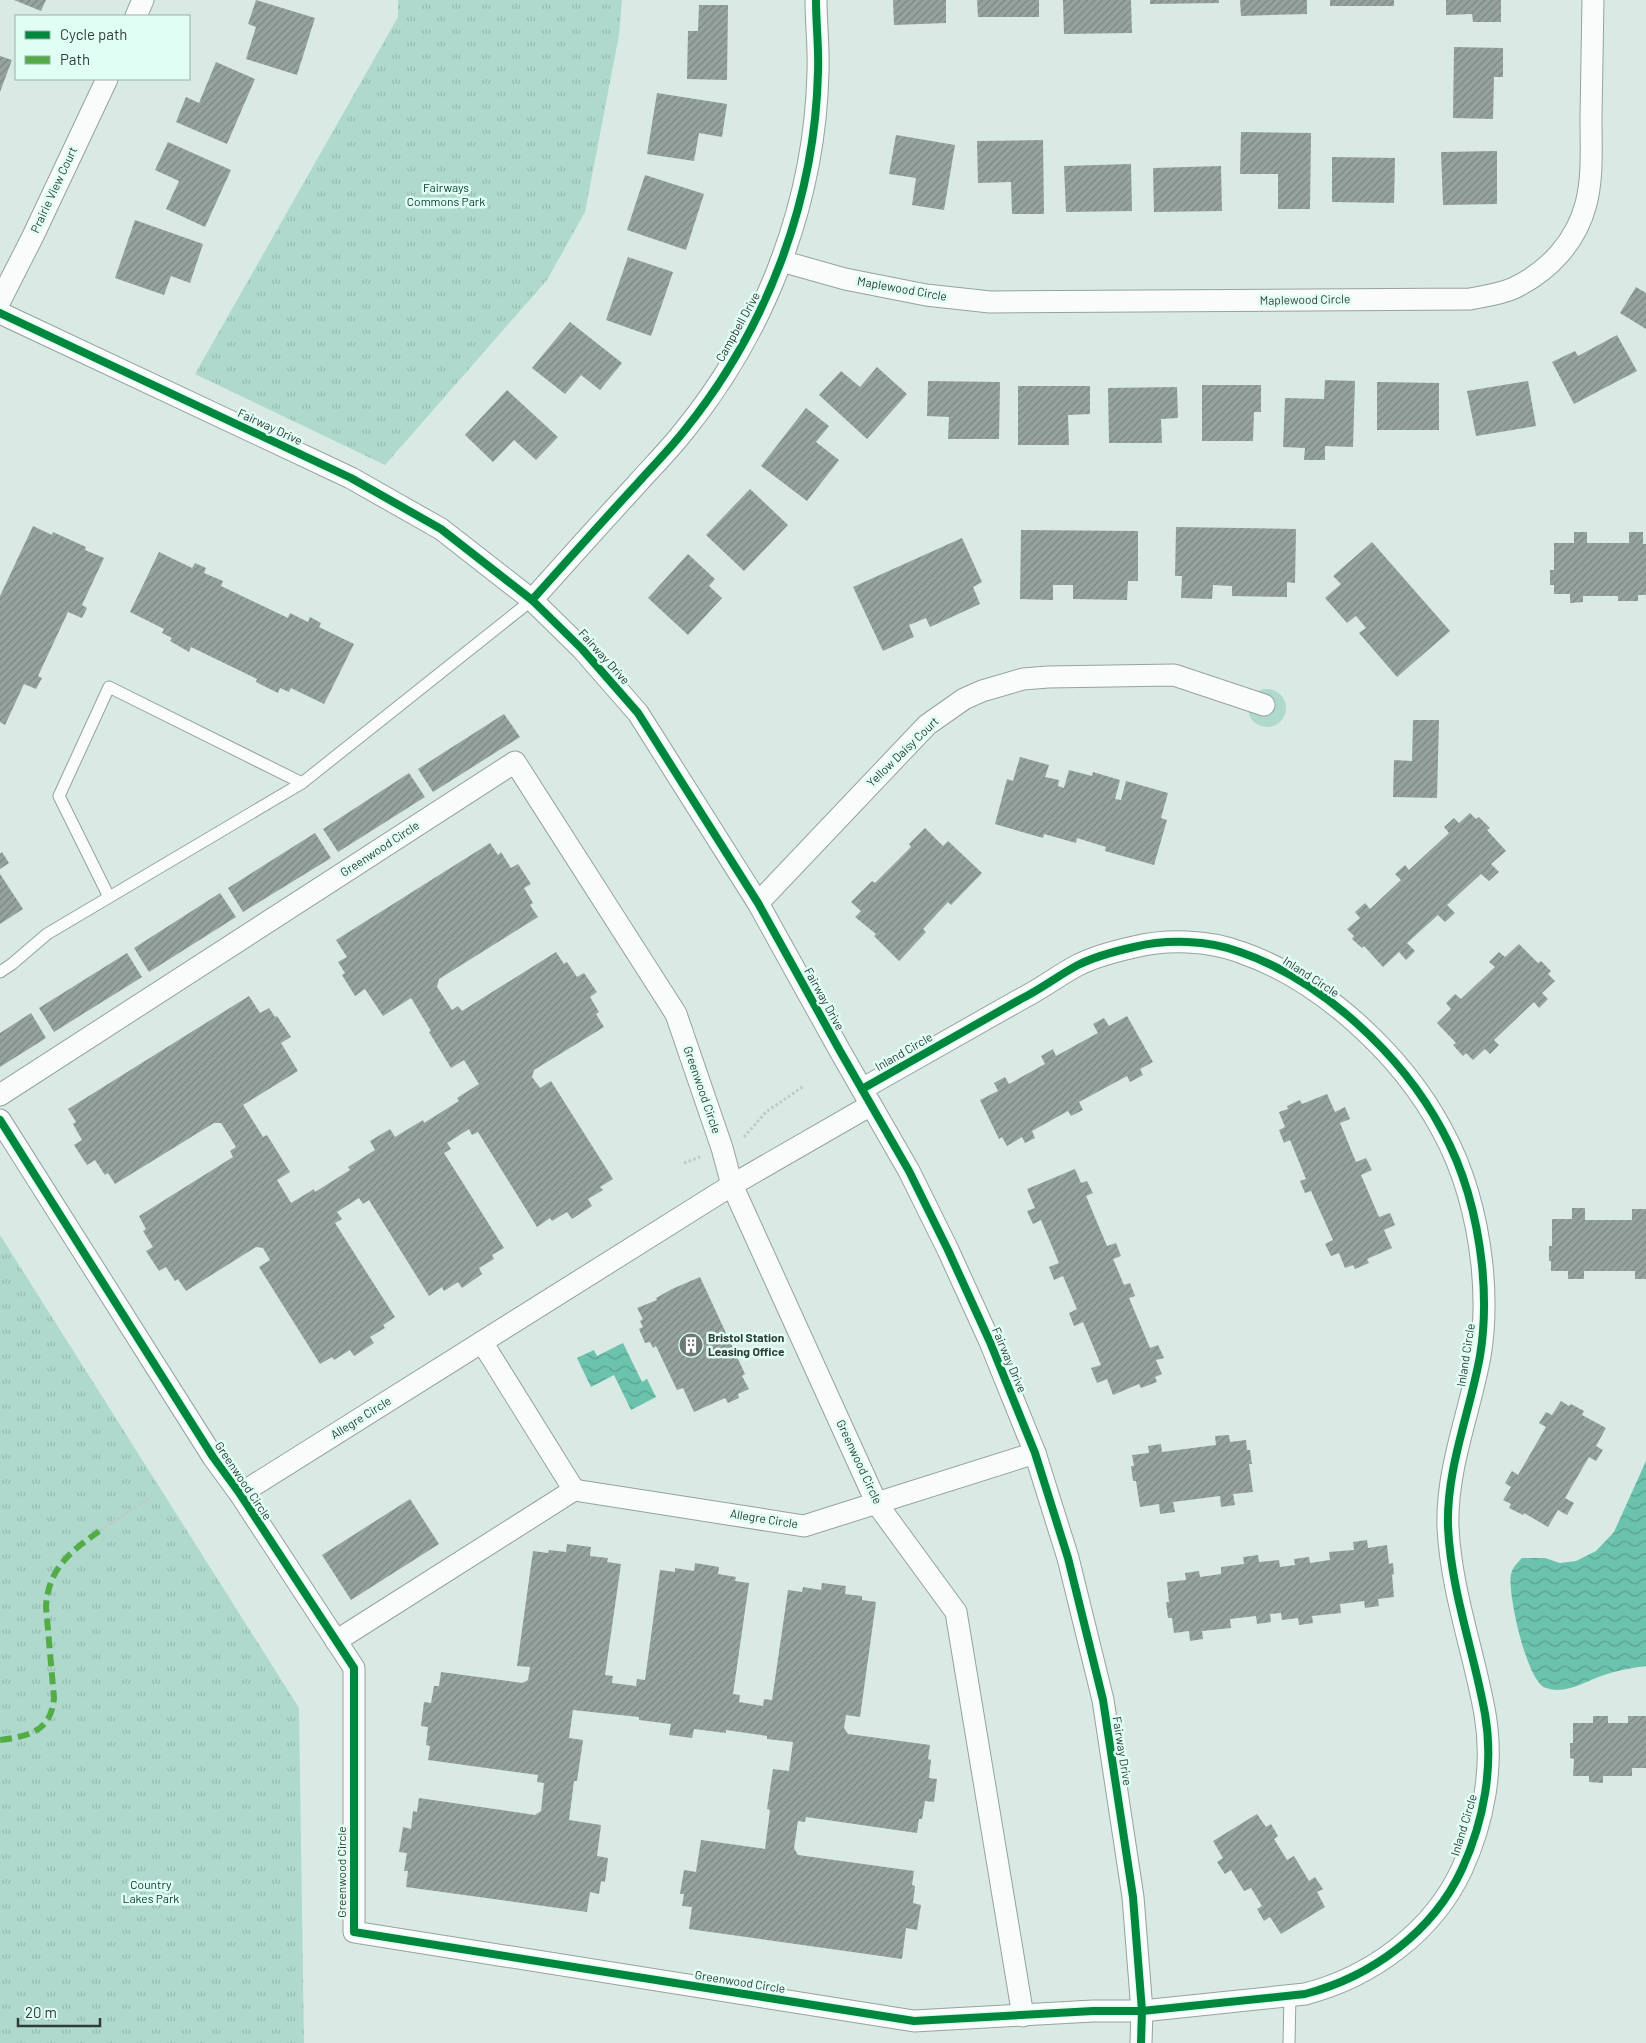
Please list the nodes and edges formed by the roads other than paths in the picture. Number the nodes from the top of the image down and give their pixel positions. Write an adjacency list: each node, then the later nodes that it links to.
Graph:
1 (143, 0): 4 (street)
2 (816, 0): 6 (street, Campbell Drive)
3 (1592, 0): 6 (street, Maplewood Circle)
4 (136, 15)
5 (107, 80): 7 (street, Prairie View Court)
6 (781, 261): 9 (street, Campbell Drive)
7 (0, 301)
8 (0, 313): 9 (street, Fairway Drive)
9 (532, 600): 11 (lane); 13 (street, Fairway Drive)
10 (1264, 705): 13 (street, Yellow Daisy Court)
11 (302, 782): 12 (lane); 12 (lane)
12 (109, 897): 14 (lane)
13 (758, 903): 16 (street, Fairway Drive)
14 (0, 972)
15 (0, 1095): 18 (street, Greenwood Circle)
16 (867, 1097): 18 (street, Allegre Circle); 20 (street, Fairway Drive); 25 (street, Inland Circle)
17 (0, 1120): 22 (street, Greenwood Circle)
18 (732, 1185): 19 (street, Allegre Circle); 23 (street, Greenwood Circle)
19 (482, 1342): 21 (street); 22 (street, Allegre Circle)
20 (1035, 1453): 23 (street, Allegre Circle); 26 (street, Fairway Drive)
21 (574, 1490): 23 (street, Allegre Circle); 24 (street)
22 (240, 1494): 24 (street, Greenwood Circle)
23 (877, 1504): 27 (street, Greenwood Circle)
24 (336, 1641): 27 (street, Greenwood Circle)
25 (1290, 1995): 26 (street, Inland Circle); 29 (lane)
26 (1142, 2011): 27 (street, Greenwood Circle); 28 (street, Fairway Drive)
27 (1023, 2016)
28 (1141, 2043)
29 (1289, 2043)

